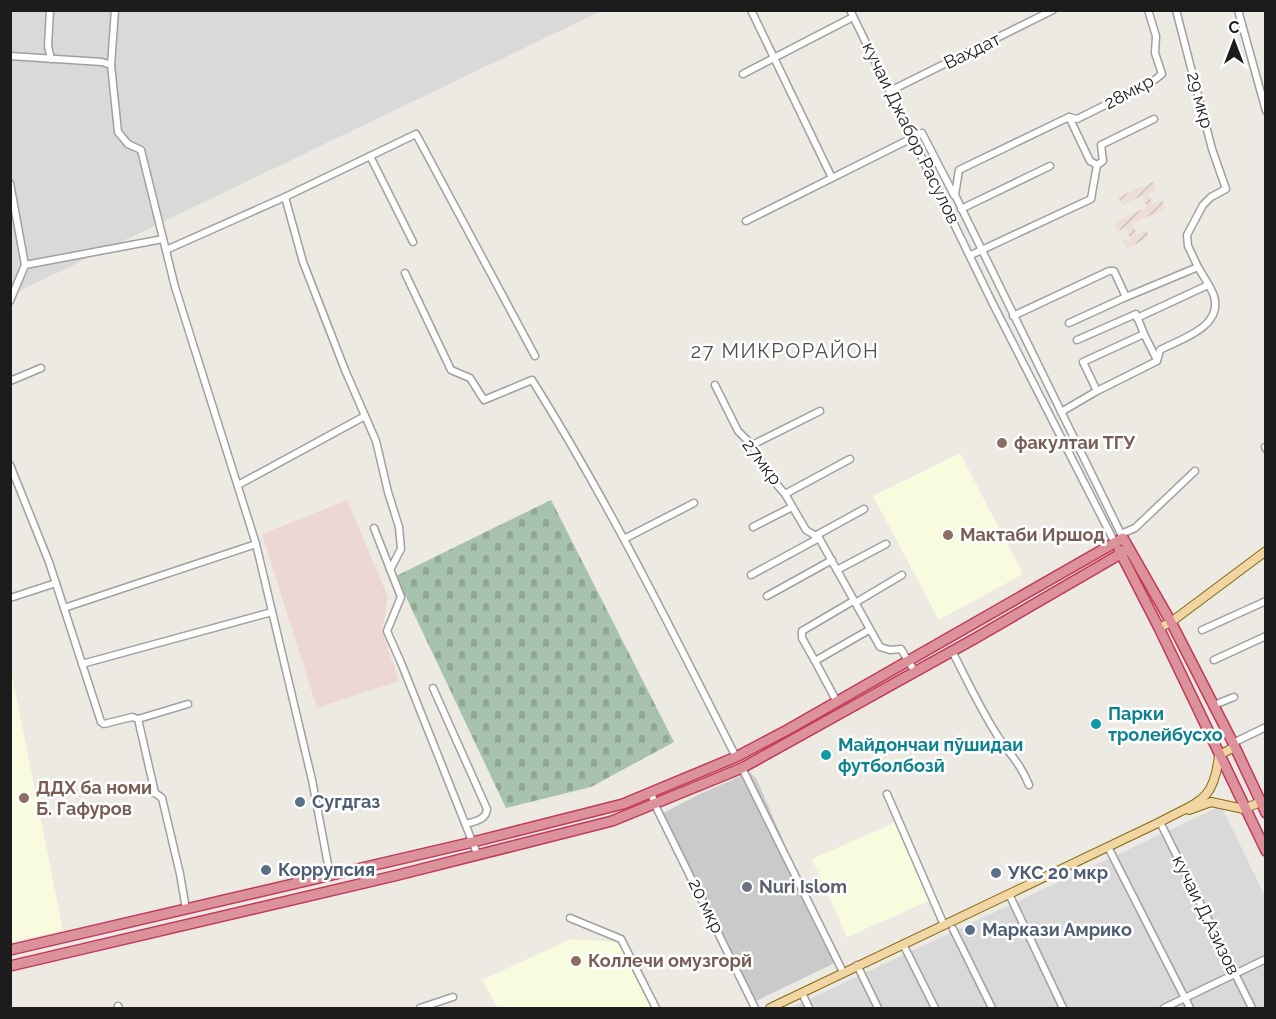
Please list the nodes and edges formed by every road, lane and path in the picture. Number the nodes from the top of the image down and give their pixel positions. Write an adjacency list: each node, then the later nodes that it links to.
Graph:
1 (50, 10): 10 (street)
2 (115, 10): 12 (street)
3 (751, 10): 11 (street)
4 (1053, 10): 14 (street, Ваҳдат)
5 (1148, 10): 16 (street, 28мкр)
6 (1176, 10): 34 (street, 29 мкр)
7 (1238, 10): 15 (street)
8 (852, 14): 11 (street); 14 (street, кучаи Джабор Расулов)
9 (10, 56): 10 (street)
10 (51, 59): 12 (street)
11 (774, 59): 13 (street); 22 (street)
12 (111, 64): 28 (street)
13 (743, 74)
14 (890, 91): 18 (street, кучаи Джабор Расулов)
15 (1266, 111)
16 (1069, 117): 20 (street); 24 (street, 28мкр)
17 (1154, 118): 20 (street, 28мкр)
18 (913, 136): 22 (street); 24 (street); 32 (street, кучаи Джабор Расулов)
19 (370, 156): 25 (street); 29 (street); 44 (street)
20 (1097, 165): 31 (street, 28мкр)
21 (1050, 166): 26 (street)
22 (832, 178): 27 (street)
23 (10, 183): 33 (street)
24 (955, 195): 26 (street)
25 (285, 197): 30 (street); 52 (street)
26 (962, 209): 31 (street)
27 (746, 221)
28 (163, 239): 30 (street); 33 (street)
29 (413, 242)
30 (166, 250): 61 (street)
31 (981, 250): 32 (street); 39 (street)
32 (971, 255): 55 (street, кучаи Джабор Расулов)
33 (26, 265): 38 (street)
34 (1198, 267): 36 (street); 37 (street)
35 (405, 273): 70 (street)
36 (1208, 285): 40 (street); 45 (street)
37 (1126, 297): 39 (street); 41 (street)
38 (10, 301)
39 (1013, 316): 51 (street)
40 (1137, 318): 42 (street); 43 (street)
41 (1069, 322)
42 (1144, 334): 45 (street); 49 (street)
43 (1077, 340)
44 (535, 356)
45 (1157, 361): 49 (street)
46 (41, 368): 47 (street)
47 (10, 381)
48 (715, 385): 53 (street, 27мкр)
49 (1097, 391): 51 (street)
50 (820, 411): 53 (street)
51 (1061, 411): 54 (street)
52 (365, 416): 61 (street); 76 (street)
53 (752, 445): 62 (street, 27мкр)
54 (1079, 446): 55 (street); 59 (street)
55 (1068, 451): 60 (street, кучаи Джабор Расулов)
56 (850, 459): 62 (street, 27мкр)
57 (10, 465): 80 (street)
58 (1195, 471): 69 (street)
59 (1094, 478): 60 (street); 69 (street)
60 (1084, 483): 69 (street, кучаи Джабор Расулов)
61 (238, 485): 71 (street)
62 (785, 494): 64 (street, 27мкр)
63 (694, 503): 70 (street)
64 (792, 507): 66 (street, 27мкр); 68 (street, 27мкр)
65 (864, 509): 68 (street)
66 (753, 527)
67 (374, 528): 76 (street)
68 (817, 537): 75 (street, 27мкр); 78 (street)
69 (1119, 538): 73 (highway); 93 (highway)
70 (624, 539): 107 (street)
71 (256, 544): 85 (street); 86 (street)
72 (886, 544): 77 (street)
73 (1125, 551): 87 (highway); 88 (highway); 92 (highway)
74 (1264, 555): 87 (main road)
75 (832, 560): 77 (street, 27мкр); 81 (street)
76 (390, 570): 117 (street)
77 (837, 570): 84 (street, 27мкр)
78 (751, 575)
79 (902, 575): 84 (street)
80 (56, 583): 82 (street); 85 (street)
81 (767, 596)
82 (10, 598)
83 (1266, 601): 90 (street)
84 (854, 602): 89 (street, 27мкр); 95 (street)
85 (64, 608): 96 (street)
86 (272, 612): 96 (street); 123 (street)
87 (1171, 622): 88 (main road); 102 (highway)
88 (1159, 628): 106 (highway)
89 (869, 630): 93 (street, 27мкр); 95 (street)
90 (1202, 630)
91 (1266, 636): 94 (street)
92 (951, 651): 97 (highway); 109 (street)
93 (909, 659): 97 (street); 100 (highway)
94 (1214, 660)
95 (815, 661): 100 (street)
96 (82, 664): 103 (street)
97 (915, 672): 108 (highway)
98 (433, 688): 117 (street)
99 (1234, 697): 102 (street)
100 (837, 702): 107 (highway)
101 (189, 704): 103 (street)
102 (1214, 705): 105 (highway)
103 (138, 719): 127 (street)
104 (1266, 727): 105 (street)
105 (1236, 743): 106 (main road); 112 (highway)
106 (1219, 755): 114 (highway); 116 (main road)
107 (736, 757): 110 (highway)
108 (742, 768): 113 (highway); 138 (street)
109 (1029, 785)
110 (651, 792): 113 (street, 20 мкр); 118 (highway)
111 (887, 794): 130 (street)
112 (1260, 802): 114 (main road); 115 (highway)
113 (655, 805): 121 (highway); 146 (street, 20 мкр)
114 (1244, 809): 116 (main road); 120 (highway)
115 (1266, 813)
116 (1160, 822): 119 (main road); 139 (street, кучаи Д.Азизов)
117 (466, 824): 118 (street)
118 (473, 842): 121 (street); 122 (highway)
119 (1108, 847): 126 (main road); 142 (street)
120 (1266, 852)
121 (478, 856): 124 (highway)
122 (343, 872): 123 (highway); 124 (highway)
123 (330, 875): 125 (highway); 127 (highway)
124 (347, 887): 125 (highway)
125 (333, 891): 132 (highway)
126 (1009, 894): 130 (main road); 152 (street)
127 (186, 909): 129 (highway)
128 (570, 918): 145 (street)
129 (135, 921): 132 (highway); 134 (highway)
130 (943, 923): 133 (main road)
131 (953, 929): 151 (street)
132 (140, 936): 136 (highway)
133 (903, 944): 137 (main road); 150 (street)
134 (10, 950)
135 (1266, 959): 139 (street)
136 (10, 966)
137 (857, 966): 138 (main road); 149 (street)
138 (843, 972): 140 (main road)
139 (1235, 974): 142 (street); 155 (street, кучаи Д.Азизов)
140 (802, 993): 143 (main road); 148 (street)
141 (453, 997): 144 (street)
142 (1185, 998): 153 (street); 154 (street)
143 (782, 1006): 147 (main road)
144 (420, 1008)
145 (656, 1008)
146 (755, 1008)
147 (770, 1008)
148 (809, 1008)
149 (878, 1008)
150 (935, 1008)
151 (992, 1008)
152 (1063, 1008)
153 (1164, 1008)
154 (1190, 1008)
155 (1252, 1008)

